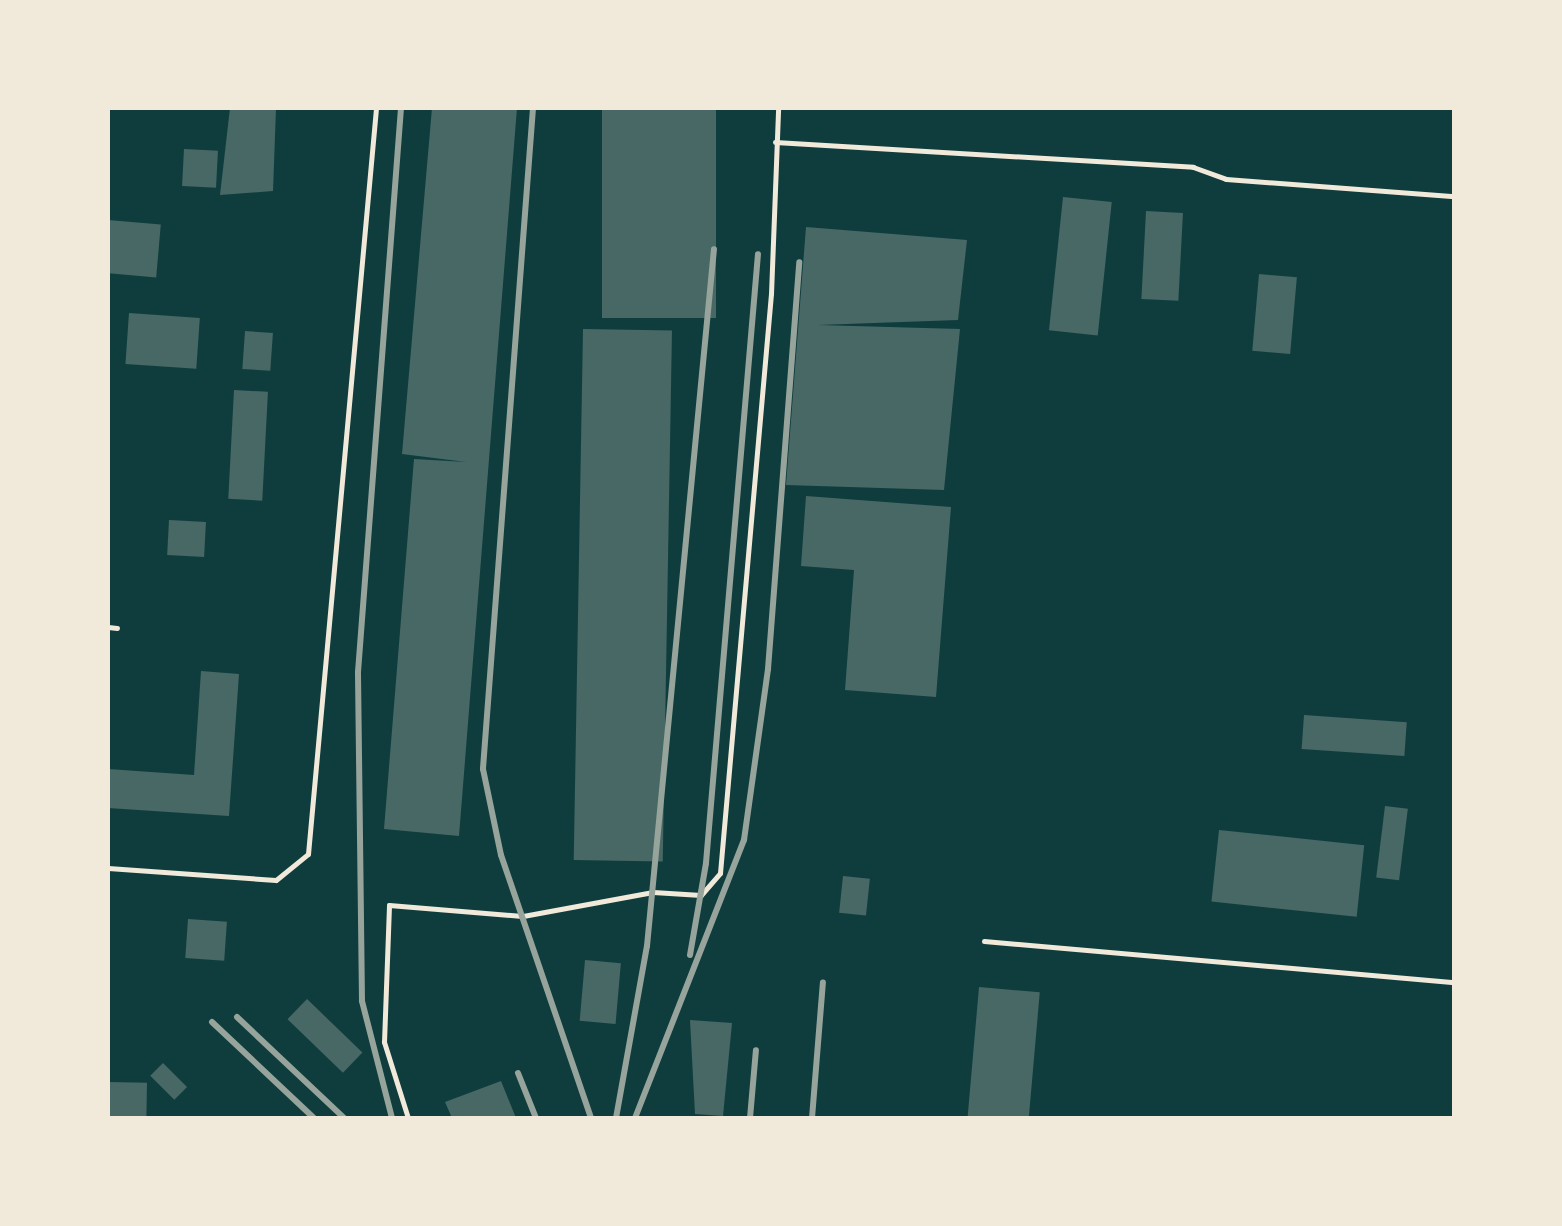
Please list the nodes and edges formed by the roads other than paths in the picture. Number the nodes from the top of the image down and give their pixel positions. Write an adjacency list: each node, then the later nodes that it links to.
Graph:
1 (376, 108): 7 (lane)
2 (778, 108): 3 (lane)
3 (775, 142): 4 (lane); 10 (lane)
4 (1454, 196)
5 (108, 627): 6 (lane)
6 (117, 628)
7 (108, 868)
8 (984, 941): 9 (lane)
9 (1454, 982)
10 (408, 1118)

